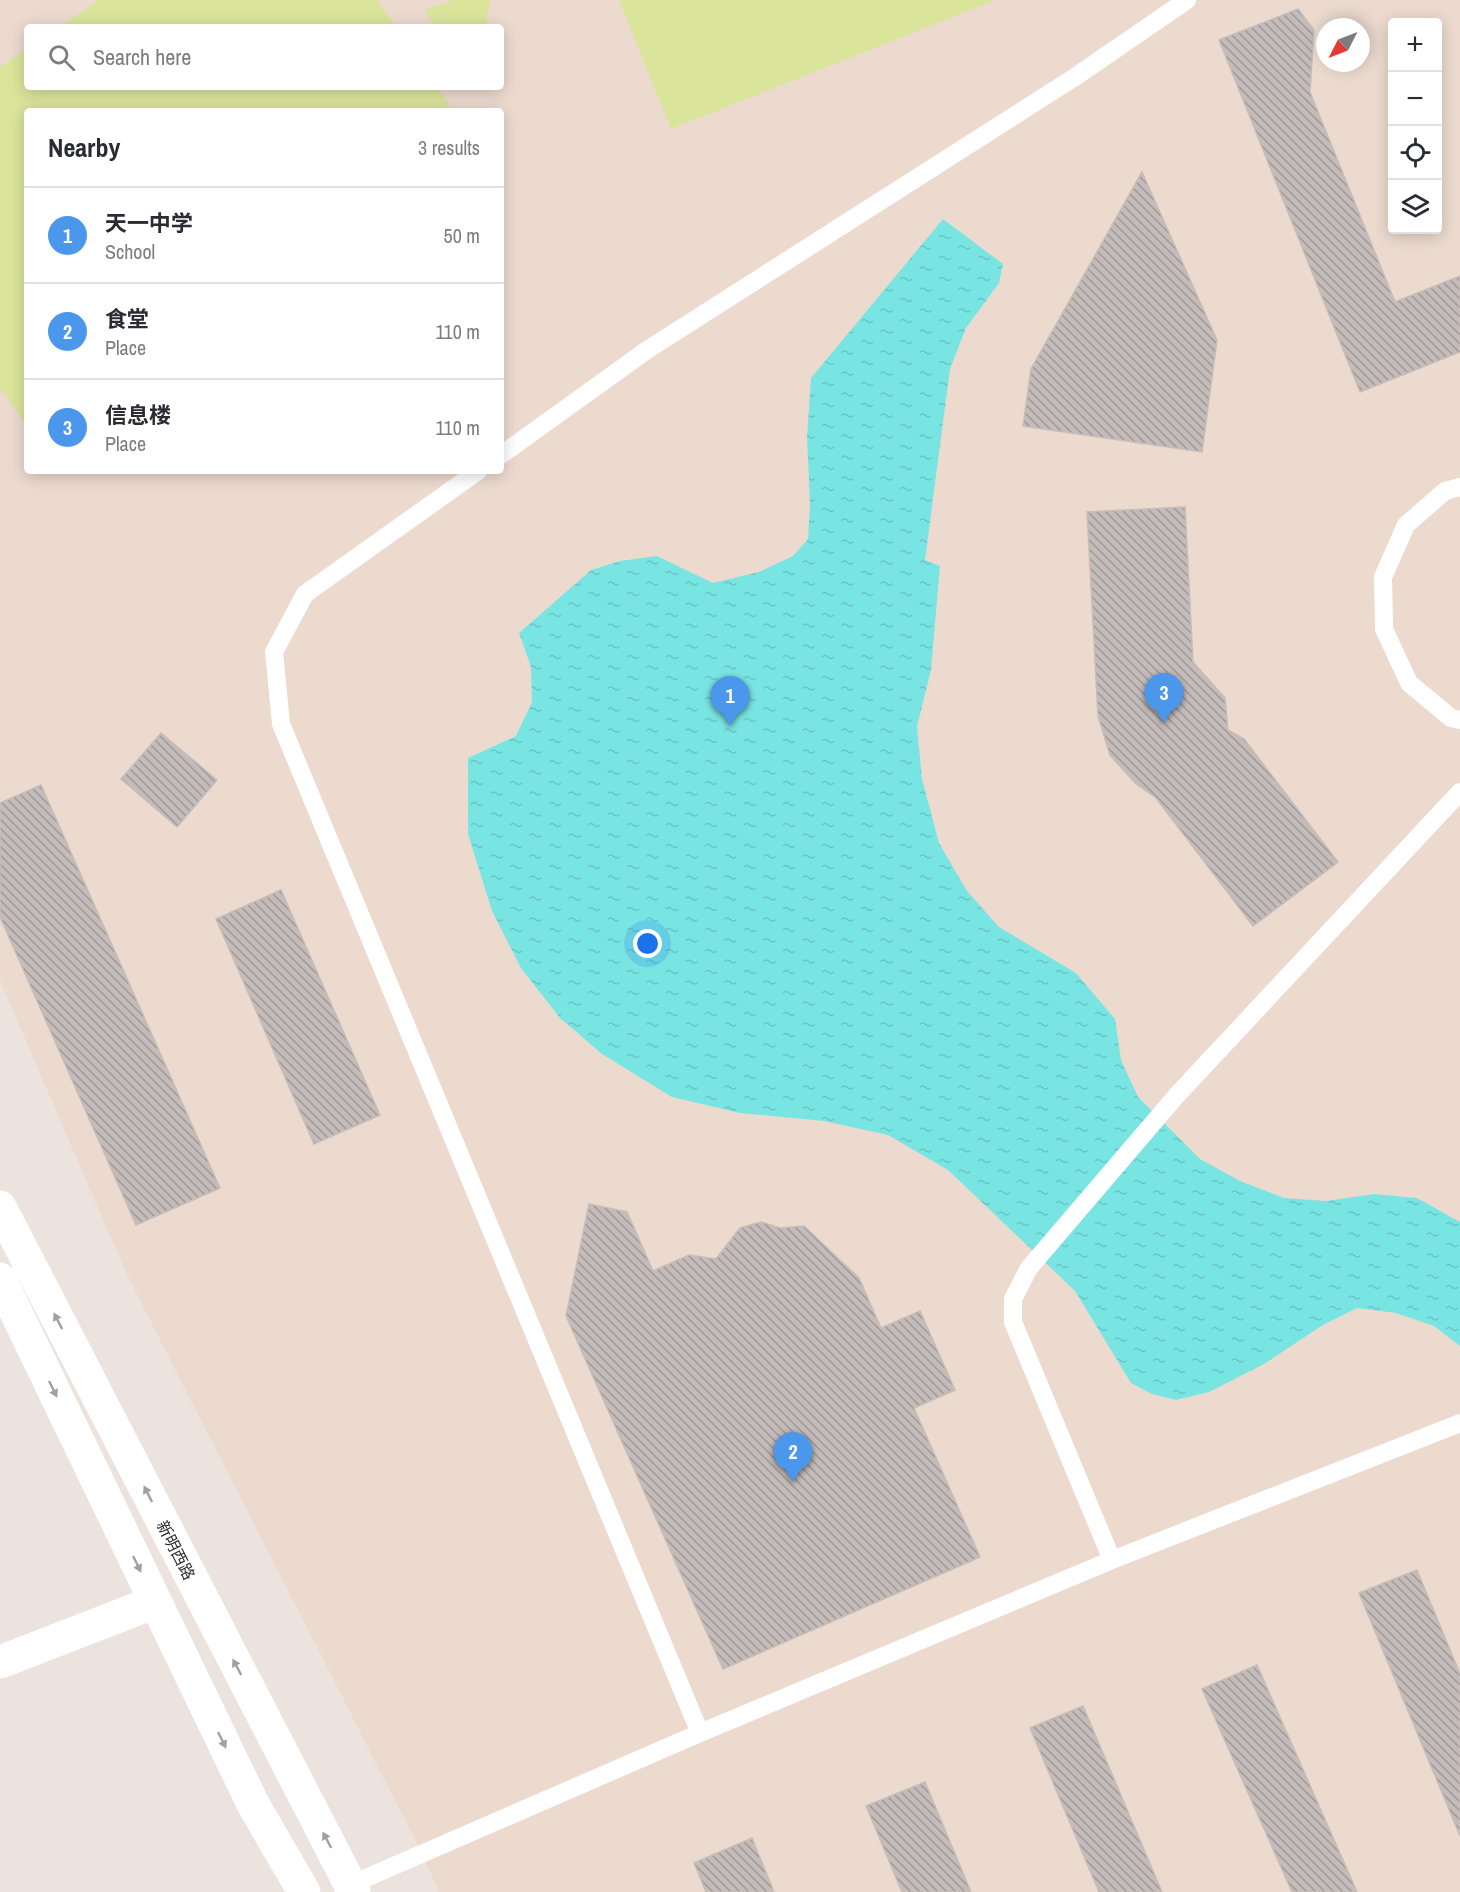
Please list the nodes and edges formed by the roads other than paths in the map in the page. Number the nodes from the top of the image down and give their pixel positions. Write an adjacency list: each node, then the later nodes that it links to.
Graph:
1 (1187, 0): 2 (lane)
2 (504, 453)
3 (474, 474): 13 (lane)
4 (1460, 487): 5 (lane)
5 (1460, 720)
6 (1460, 792): 10 (lane)
7 (0, 1207): 14 (street, 新明西路, one-way to 7)
8 (0, 1279): 11 (street, one-way to 11)
9 (1460, 1423): 10 (lane)
10 (1112, 1560): 13 (lane)
11 (155, 1602): 12 (street); 15 (street, one-way to 15)
12 (0, 1662)
13 (700, 1732): 14 (lane)
14 (346, 1889)
15 (304, 1892)

